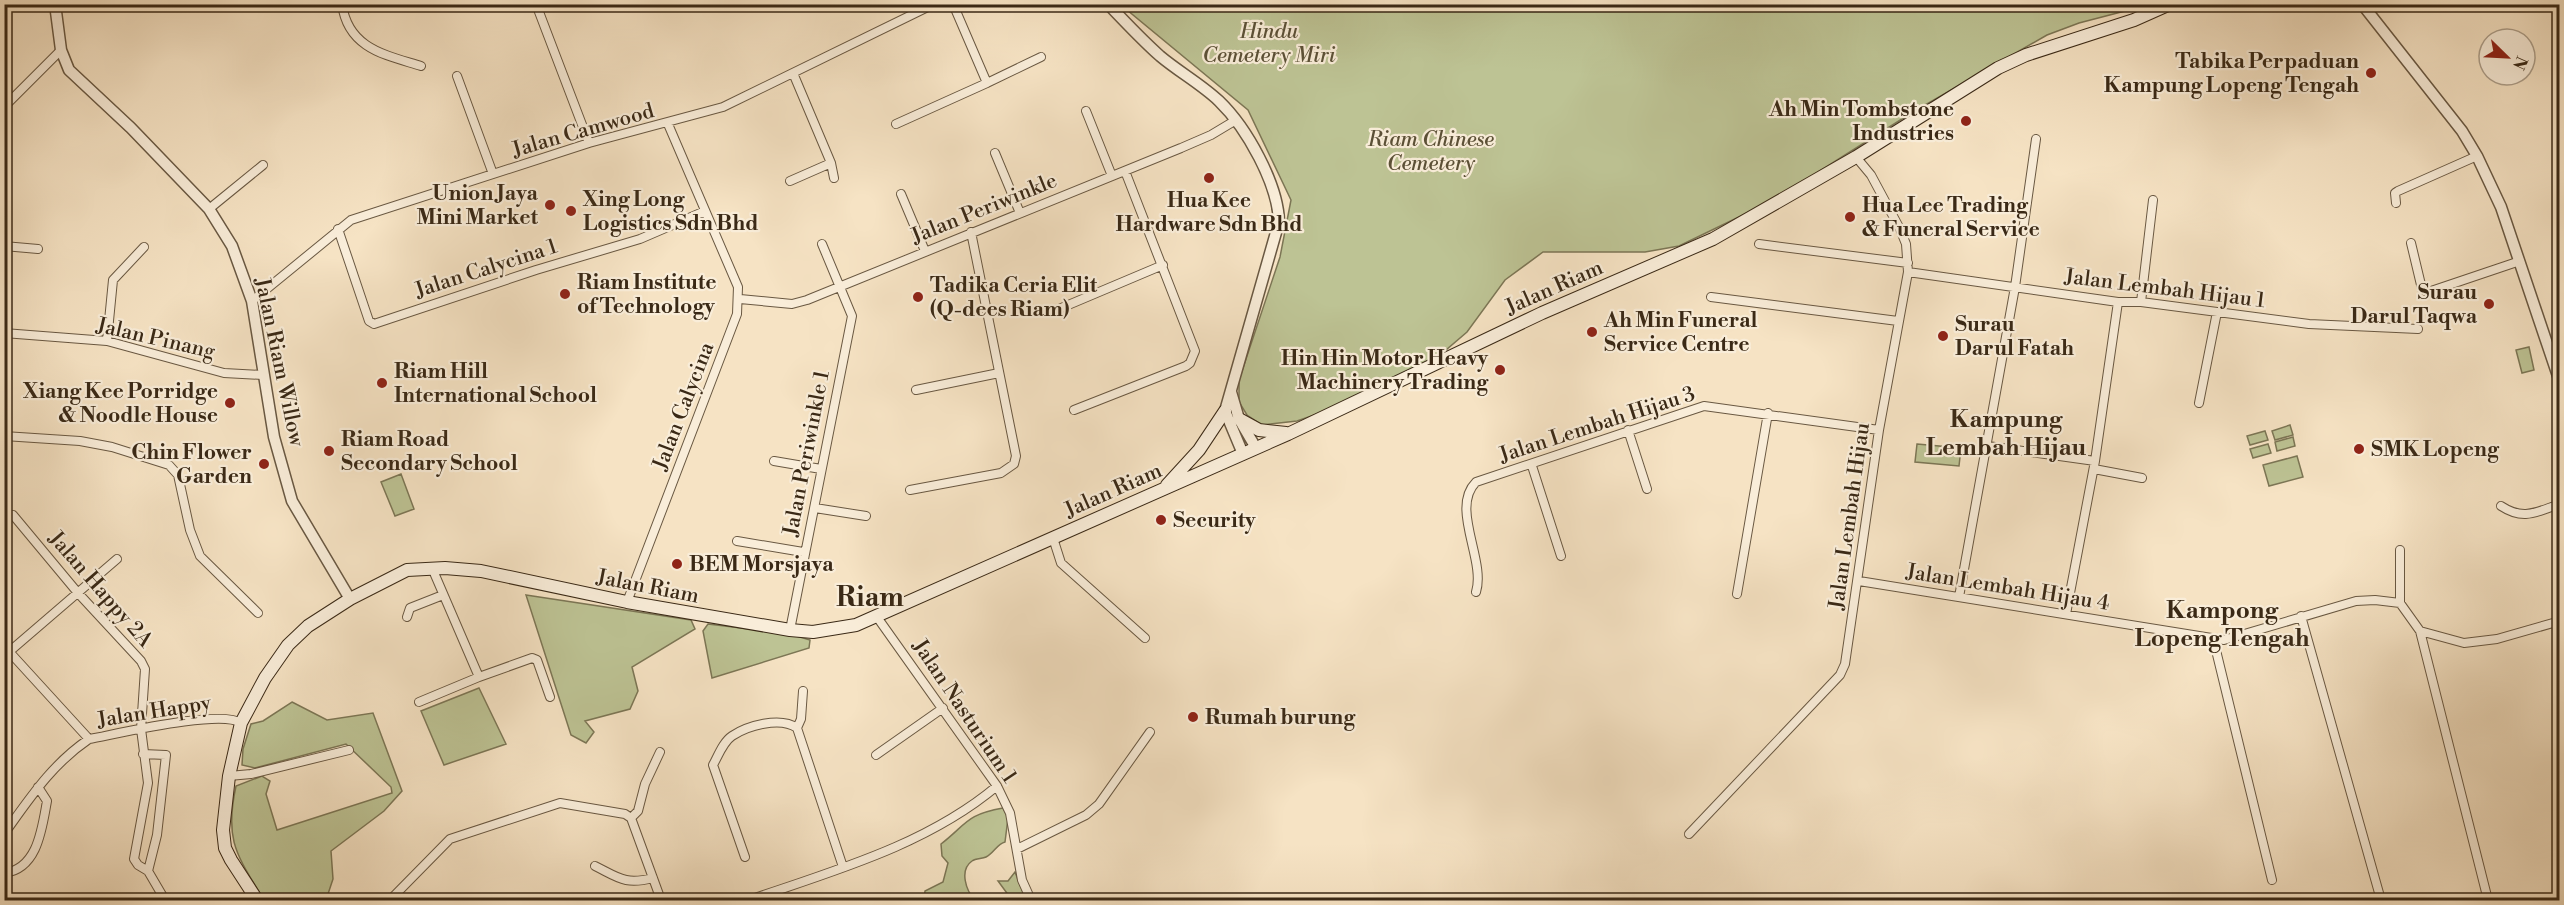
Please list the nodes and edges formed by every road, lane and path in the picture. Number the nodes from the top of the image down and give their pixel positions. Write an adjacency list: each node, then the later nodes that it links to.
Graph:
1 (342, 4): 12 (street)
2 (536, 4): 22 (street)
3 (934, 4): 13 (street, Jalan Camwood)
4 (953, 4): 15 (street)
5 (1108, 4): 18 (street)
6 (2170, 4): 25 (main road, Jalan Riam)
7 (2362, 4): 24 (street)
8 (79, 5): 9 (street)
9 (55, 6): 10 (street, Jalan Riam Willow)
10 (61, 50): 16 (street); 36 (street, Jalan Riam Willow)
11 (1041, 57): 15 (street)
12 (421, 66)
13 (793, 73): 19 (street, Jalan Camwood); 26 (street)
14 (457, 76): 29 (street)
15 (987, 83): 20 (street)
16 (4, 107)
17 (1086, 111): 30 (street)
18 (1236, 120): 28 (street, Jalan Periwinkle); 67 (street)
19 (668, 124): 22 (street, Jalan Camwood); 37 (street)
20 (896, 124)
21 (2036, 139): 52 (street)
22 (590, 143): 29 (street, Jalan Camwood)
23 (995, 153): 38 (street)
24 (2477, 156): 35 (street); 48 (street)
25 (1856, 158): 50 (street, Jalan Lembah Hijau); 76 (main road, Jalan Riam)
26 (831, 163): 31 (street); 32 (street)
27 (263, 165): 36 (street)
28 (1125, 171): 30 (street, Jalan Periwinkle); 49 (street)
29 (493, 174): 39 (street, Jalan Camwood)
30 (1112, 176): 38 (street, Jalan Periwinkle)
31 (834, 178)
32 (789, 181)
33 (901, 194): 47 (street)
34 (2153, 200): 57 (street)
35 (2396, 203)
36 (208, 209): 55 (street, Jalan Riam Willow)
37 (705, 211): 39 (street, Jalan Calycina 1); 54 (street)
38 (1020, 213): 40 (street, Jalan Periwinkle)
39 (338, 229): 55 (street, Jalan Camwood)
40 (971, 232): 47 (street, Jalan Periwinkle); 64 (street)
41 (822, 243): 51 (street, Jalan Periwinkle 1)
42 (2411, 243): 48 (street)
43 (1759, 244): 50 (street, Jalan Lembah Hijau 1)
44 (4, 246): 46 (street)
45 (144, 248): 63 (street)
46 (38, 249)
47 (925, 251): 51 (street, Jalan Periwinkle)
48 (2520, 261): 66 (street)
49 (1163, 265): 58 (street); 70 (street)
50 (1908, 267): 52 (street, Jalan Lembah Hijau 1); 60 (street, Jalan Lembah Hijau)
51 (838, 287): 54 (street, Jalan Periwinkle); 84 (street, Jalan Periwinkle 1)
52 (2015, 287): 56 (street, Jalan Lembah Hijau 1); 78 (street)
53 (1711, 297): 60 (street)
54 (740, 299): 108 (street, Jalan Calycina)
55 (252, 301): 65 (street, Jalan Riam Willow)
56 (2118, 302): 57 (street, Jalan Lembah Hijau 1); 82 (street)
57 (2141, 302): 59 (street, Jalan Lembah Hijau 1)
58 (1054, 311)
59 (2217, 312): 61 (street, Jalan Lembah Hijau 1); 69 (street)
60 (1898, 321): 75 (street, Jalan Lembah Hijau)
61 (2418, 329)
62 (4, 333): 63 (street, Jalan Pinang)
63 (107, 341): 65 (street, Jalan Pinang)
64 (999, 373): 68 (street); 87 (street)
65 (263, 375): 107 (street, Jalan Riam Willow)
66 (2559, 382)
67 (1231, 389): 71 (street); 73 (street)
68 (916, 390)
69 (2199, 403)
70 (1074, 410)
71 (1225, 411): 80 (street); 88 (main road)
72 (1768, 413): 74 (street, Jalan Lembah Hijau 3); 75 (street, Jalan Lembah Hijau 3); 104 (street)
73 (1239, 419): 76 (main road); 79 (street)
74 (1628, 430): 83 (street, Jalan Lembah Hijau 3); 86 (street)
75 (1879, 430): 101 (street, Jalan Lembah Hijau)
76 (1288, 434): 79 (main road, Jalan Riam)
77 (4, 436): 110 (street)
78 (1988, 446): 82 (street); 106 (street)
79 (1256, 448): 80 (main road, Jalan Riam)
80 (1243, 454): 88 (main road, Jalan Riam)
81 (774, 461): 84 (street)
82 (2095, 465): 85 (street); 111 (street)
83 (1532, 466): 98 (street); 102 (street, Jalan Lembah Hijau 3)
84 (822, 469): 91 (street, Jalan Periwinkle 1)
85 (2142, 478)
86 (1647, 489)
87 (910, 490)
88 (1162, 490): 94 (main road, Jalan Riam)
89 (2559, 504): 90 (street)
90 (2501, 506)
91 (815, 508): 93 (street); 97 (street, Jalan Periwinkle 1)
92 (13, 516): 103 (street, Jalan Happy 2A)
93 (866, 516)
94 (1053, 538): 112 (main road, Jalan Riam); 118 (street)
95 (737, 541): 97 (street)
96 (2400, 550): 109 (street)
97 (803, 552): 116 (street, Jalan Periwinkle 1)
98 (1561, 556)
99 (117, 559): 103 (street)
100 (432, 568): 105 (street); 107 (main road, Jalan Riam); 108 (main road, Jalan Riam)
101 (1858, 581): 106 (street, Jalan Lembah Hijau 4); 140 (street, Jalan Lembah Hijau)
102 (1476, 592)
103 (78, 593): 120 (street); 128 (street, Jalan Happy 2A)
104 (1737, 594)
105 (443, 595): 114 (street); 121 (street)
106 (1959, 597): 111 (street, Jalan Lembah Hijau 4)
107 (350, 599): 126 (main road, Jalan Riam)
108 (627, 602): 116 (main road, Jalan Riam)
109 (2400, 603): 113 (street); 117 (street)
110 (258, 613)
111 (2066, 614): 119 (street, Jalan Lembah Hijau 4)
112 (877, 616): 116 (main road, Jalan Riam); 125 (street, Jalan Nasturium 1)
113 (2301, 616): 119 (street, Jalan Lembah Hijau 4); 155 (street)
114 (407, 617)
115 (2559, 621): 117 (street)
116 (790, 630)
117 (2420, 631): 156 (street)
118 (1145, 638)
119 (2213, 638): 148 (street)
120 (7, 648): 130 (street, Jalan Happy)
121 (479, 677): 123 (street); 124 (street)
122 (803, 691): 127 (street)
123 (550, 697)
124 (419, 702)
125 (943, 708): 134 (street); 136 (street, Jalan Nasturium 1)
126 (241, 723): 128 (street, Jalan Happy); 135 (main road, Jalan Riam)
127 (797, 728): 142 (street); 144 (street)
128 (141, 729): 130 (street, Jalan Happy); 133 (street, Jalan Happy 2A)
129 (1150, 732): 141 (street)
130 (89, 739): 137 (street)
131 (349, 750): 135 (street)
132 (660, 752): 138 (street)
133 (142, 753): 146 (street, Jalan Happy 2A); 146 (street)
134 (876, 755)
135 (229, 776): 150 (main road, Jalan Riam)
136 (997, 786): 141 (street, Jalan Nasturium 1); 144 (street)
137 (38, 787): 139 (street); 145 (street)
138 (632, 818): 147 (street); 151 (street)
139 (4, 834)
140 (1689, 834)
141 (1017, 849): 154 (street, Jalan Nasturium 1)
142 (745, 857)
143 (595, 866): 147 (street)
144 (843, 867): 153 (street)
145 (4, 873)
146 (149, 873): 149 (street)
147 (653, 878): 152 (street)
148 (2272, 880)
149 (165, 900)
150 (257, 900)
151 (390, 900)
152 (661, 900)
153 (754, 900)
154 (1031, 900)
155 (2381, 900)
156 (2488, 900)

